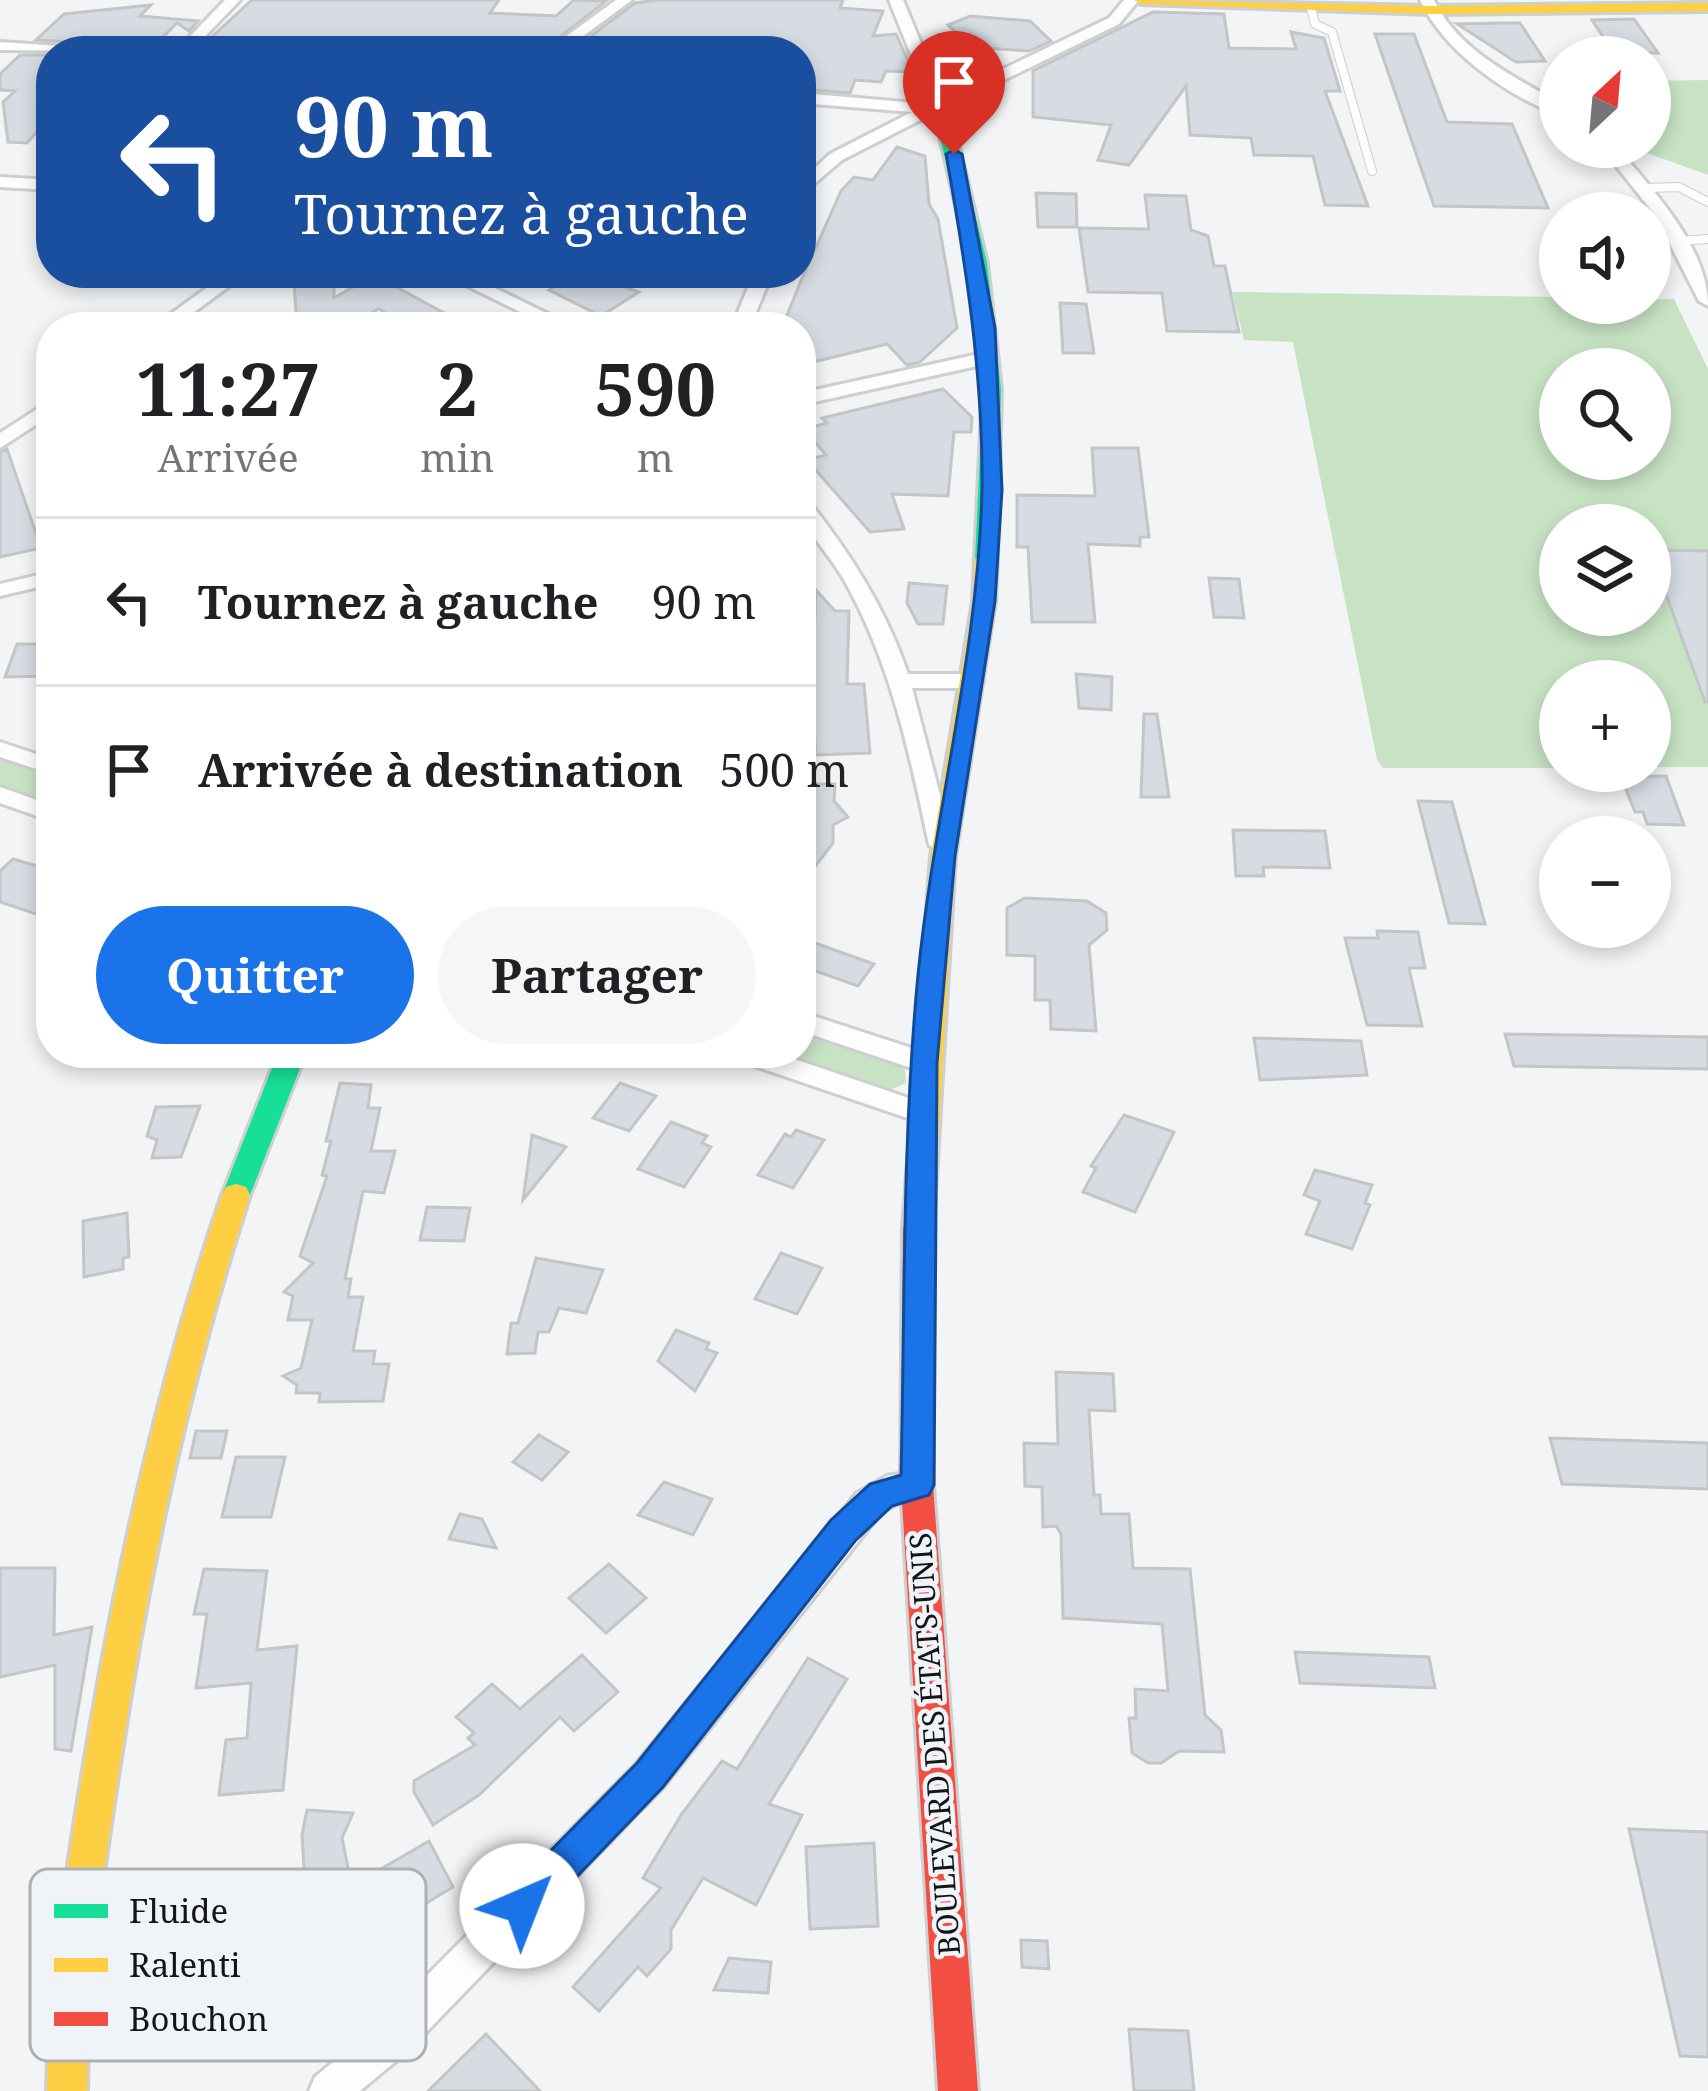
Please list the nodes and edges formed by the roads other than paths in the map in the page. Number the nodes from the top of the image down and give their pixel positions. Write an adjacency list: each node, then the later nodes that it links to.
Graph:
1 (233, 0): 11 (street)
2 (625, 0): 12 (street)
3 (896, 0): 17 (street, BOULEVARD DES ÉTATS-UNIS)
4 (1132, 0): 17 (street)
5 (1141, 0): 6 (street)
6 (1171, 2): 10 (street)
7 (1659, 4): 8 (street); 9 (street)
8 (1429, 5): 10 (street); 15 (street)
9 (1698, 5)
10 (1311, 8): 19 (lane)
11 (198, 36)
12 (574, 36)
13 (0, 46): 14 (street)
14 (36, 48)
15 (1539, 97)
16 (816, 99): 17 (street)
17 (937, 104): 20 (street); 32 (street, BOULEVARD DES ÉTATS-UNIS)
18 (1628, 168): 23 (street)
19 (1372, 171)
20 (816, 172)
21 (0, 182): 22 (street)
22 (36, 184)
23 (1646, 188): 24 (lane); 26 (street)
24 (1708, 202)
25 (1708, 238): 26 (lane)
26 (1678, 241): 29 (street)
27 (217, 288): 30 (street)
28 (482, 288): 31 (street)
29 (1708, 301)
30 (183, 312)
31 (534, 312)
32 (988, 358): 33 (street); 40 (street, BOULEVARD DES ÉTATS-UNIS)
33 (816, 396)
34 (36, 417): 35 (street)
35 (0, 442)
36 (816, 523): 39 (street)
37 (36, 582): 38 (street)
38 (0, 590)
39 (902, 681): 40 (street); 45 (street)
40 (971, 681): 45 (street, BOULEVARD DES ÉTATS-UNIS)
41 (0, 749): 42 (street)
42 (36, 762)
43 (0, 795): 44 (street)
44 (36, 808)
45 (943, 856): 47 (street, BOULEVARD DES ÉTATS-UNIS)
46 (816, 1026): 47 (street)
47 (923, 1063): 50 (street, BOULEVARD DES ÉTATS-UNIS)
48 (286, 1068): 52 (street)
49 (791, 1068): 50 (street)
50 (922, 1113): 51 (street, BOULEVARD DES ÉTATS-UNIS)
51 (917, 1485): 53 (street); 58 (street, BOULEVARD DES ÉTATS-UNIS)
52 (88, 1869)
53 (426, 2004)
54 (69, 2061): 56 (street)
55 (365, 2061): 57 (street)
56 (67, 2091)
57 (328, 2091)
58 (958, 2091)

